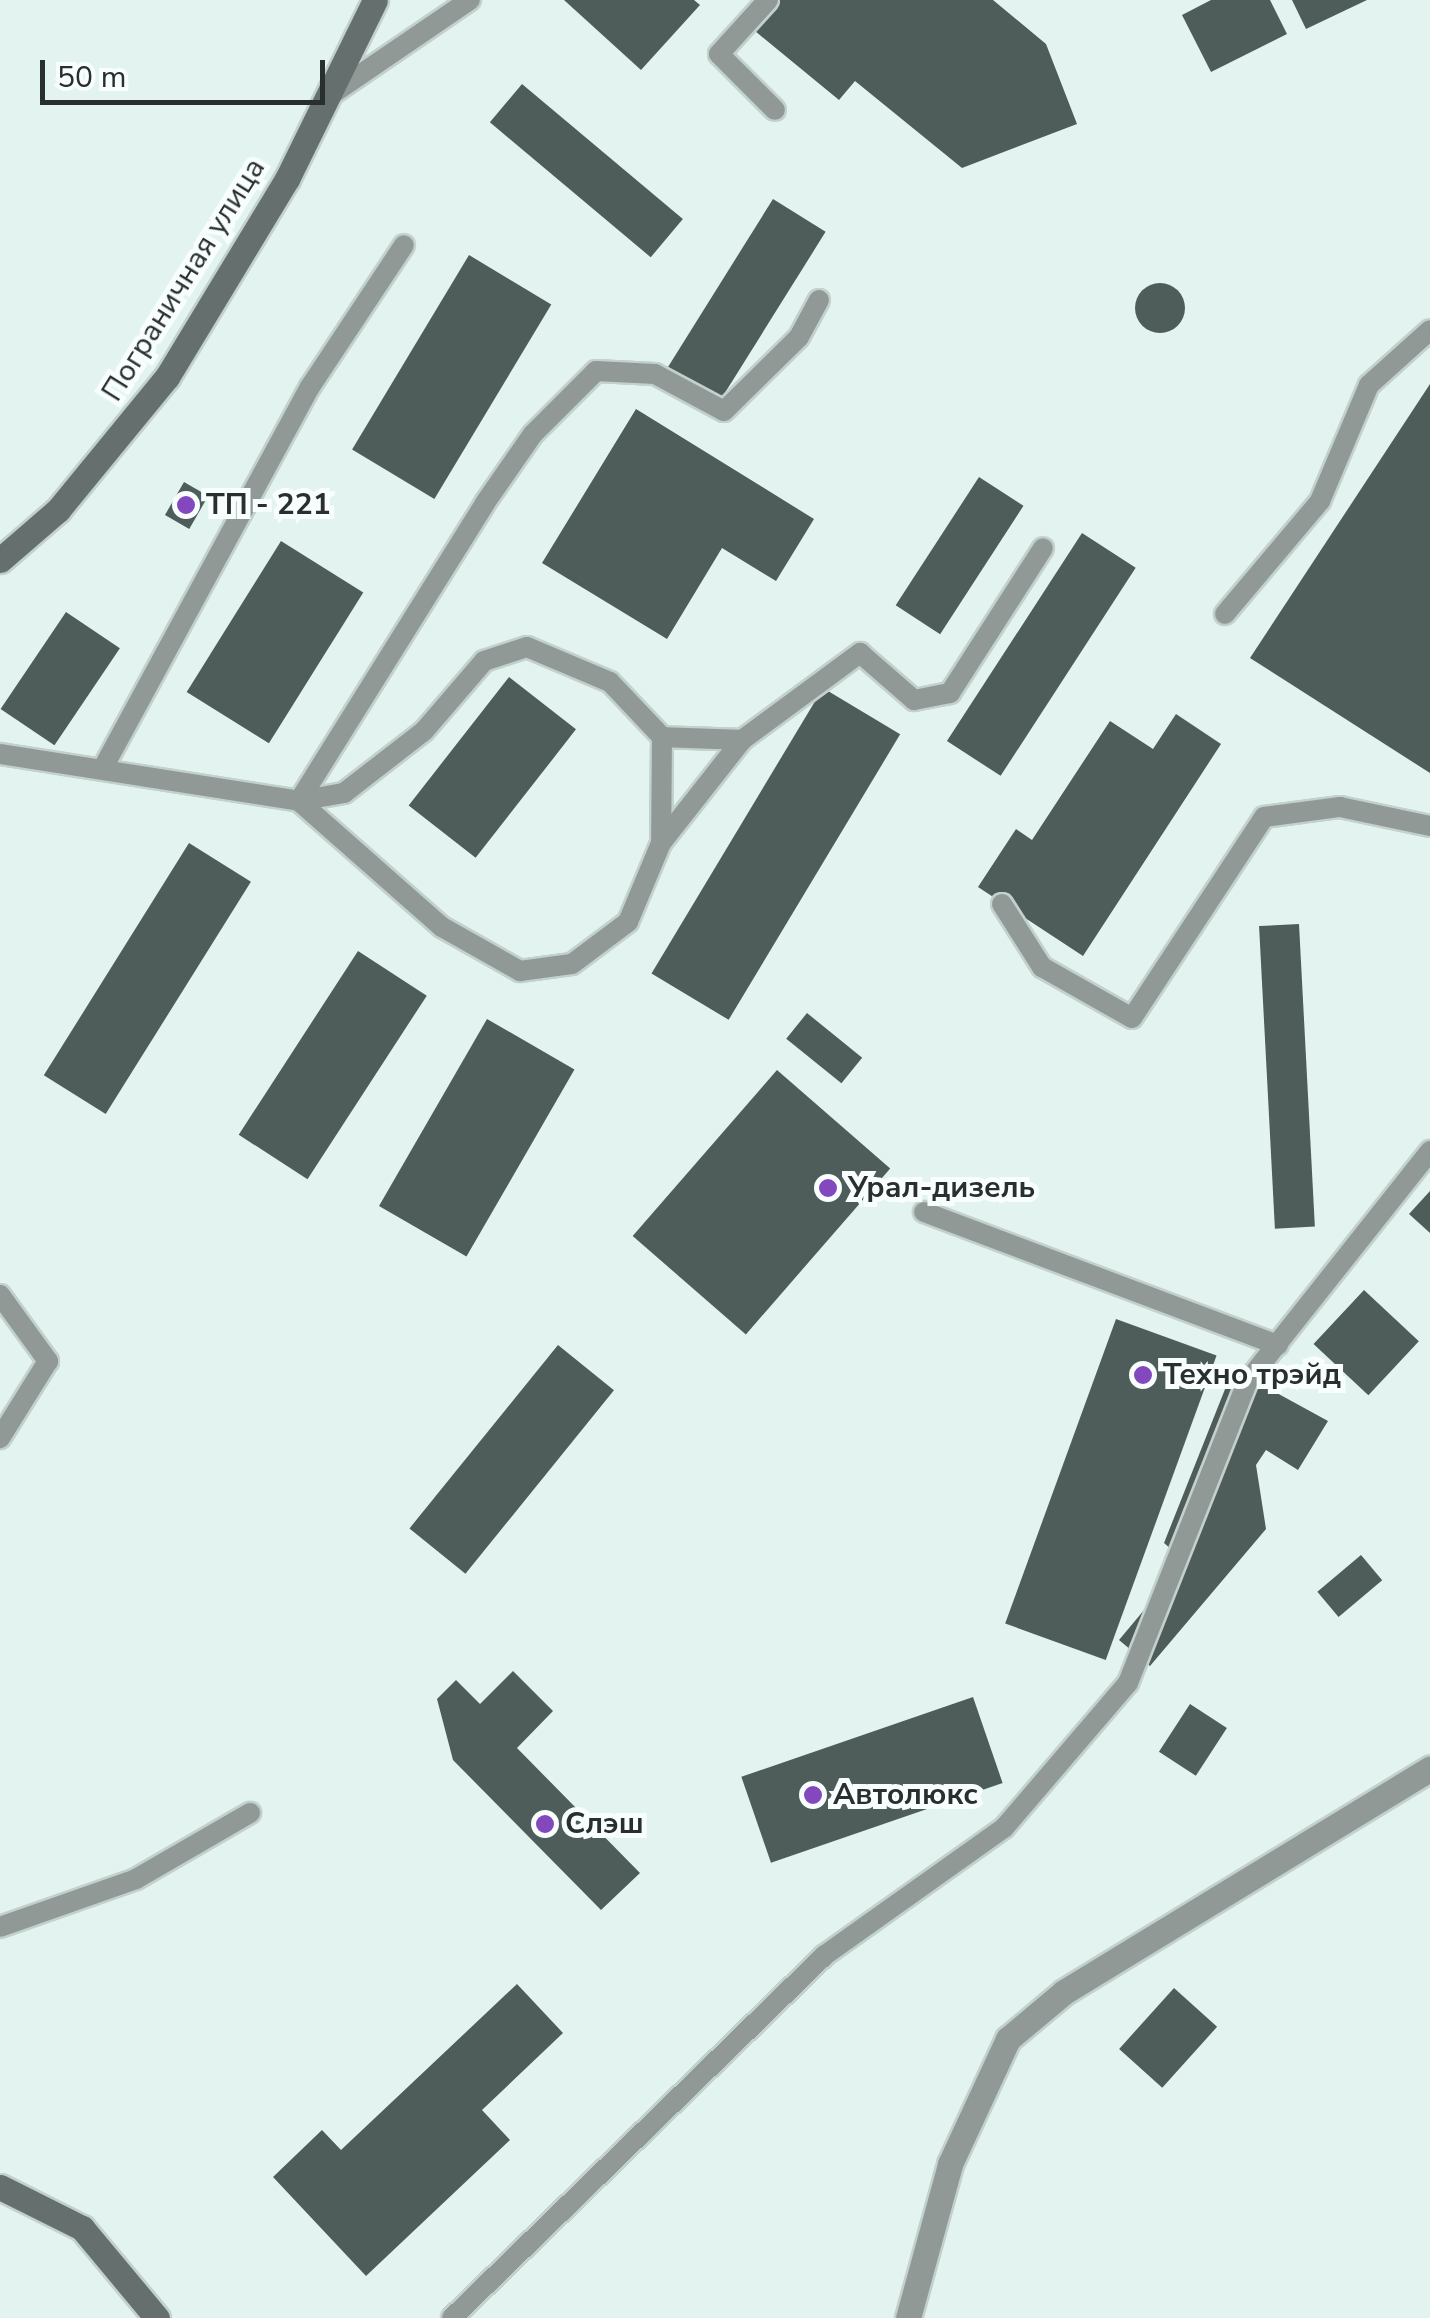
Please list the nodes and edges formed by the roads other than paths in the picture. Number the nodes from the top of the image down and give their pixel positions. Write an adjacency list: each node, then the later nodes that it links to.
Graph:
1 (375, 0): 4 (street, Пограничная улица)
2 (470, 0): 4 (lane)
3 (768, 0): 5 (lane)
4 (332, 94): 10 (street, Пограничная улица)
5 (775, 110)
6 (404, 245): 15 (lane)
7 (819, 300): 16 (lane)
8 (1430, 330): 11 (lane)
9 (1042, 548): 13 (lane)
10 (0, 560)
11 (1224, 614)
12 (662, 737): 13 (lane); 16 (lane); 18 (lane)
13 (742, 740): 18 (lane)
14 (0, 754): 15 (lane)
15 (103, 768): 16 (lane)
16 (300, 801): 18 (lane)
17 (1430, 826): 19 (lane)
18 (661, 843)
19 (1002, 904)
20 (1430, 1151): 23 (lane)
21 (924, 1212): 23 (lane)
22 (0, 1295): 24 (lane)
23 (1278, 1345): 30 (lane)
24 (0, 1438)
25 (1430, 1768): 31 (street)
26 (250, 1813): 27 (lane)
27 (0, 1927)
28 (0, 2187): 29 (street)
29 (156, 2318)
30 (452, 2318)
31 (908, 2318)

